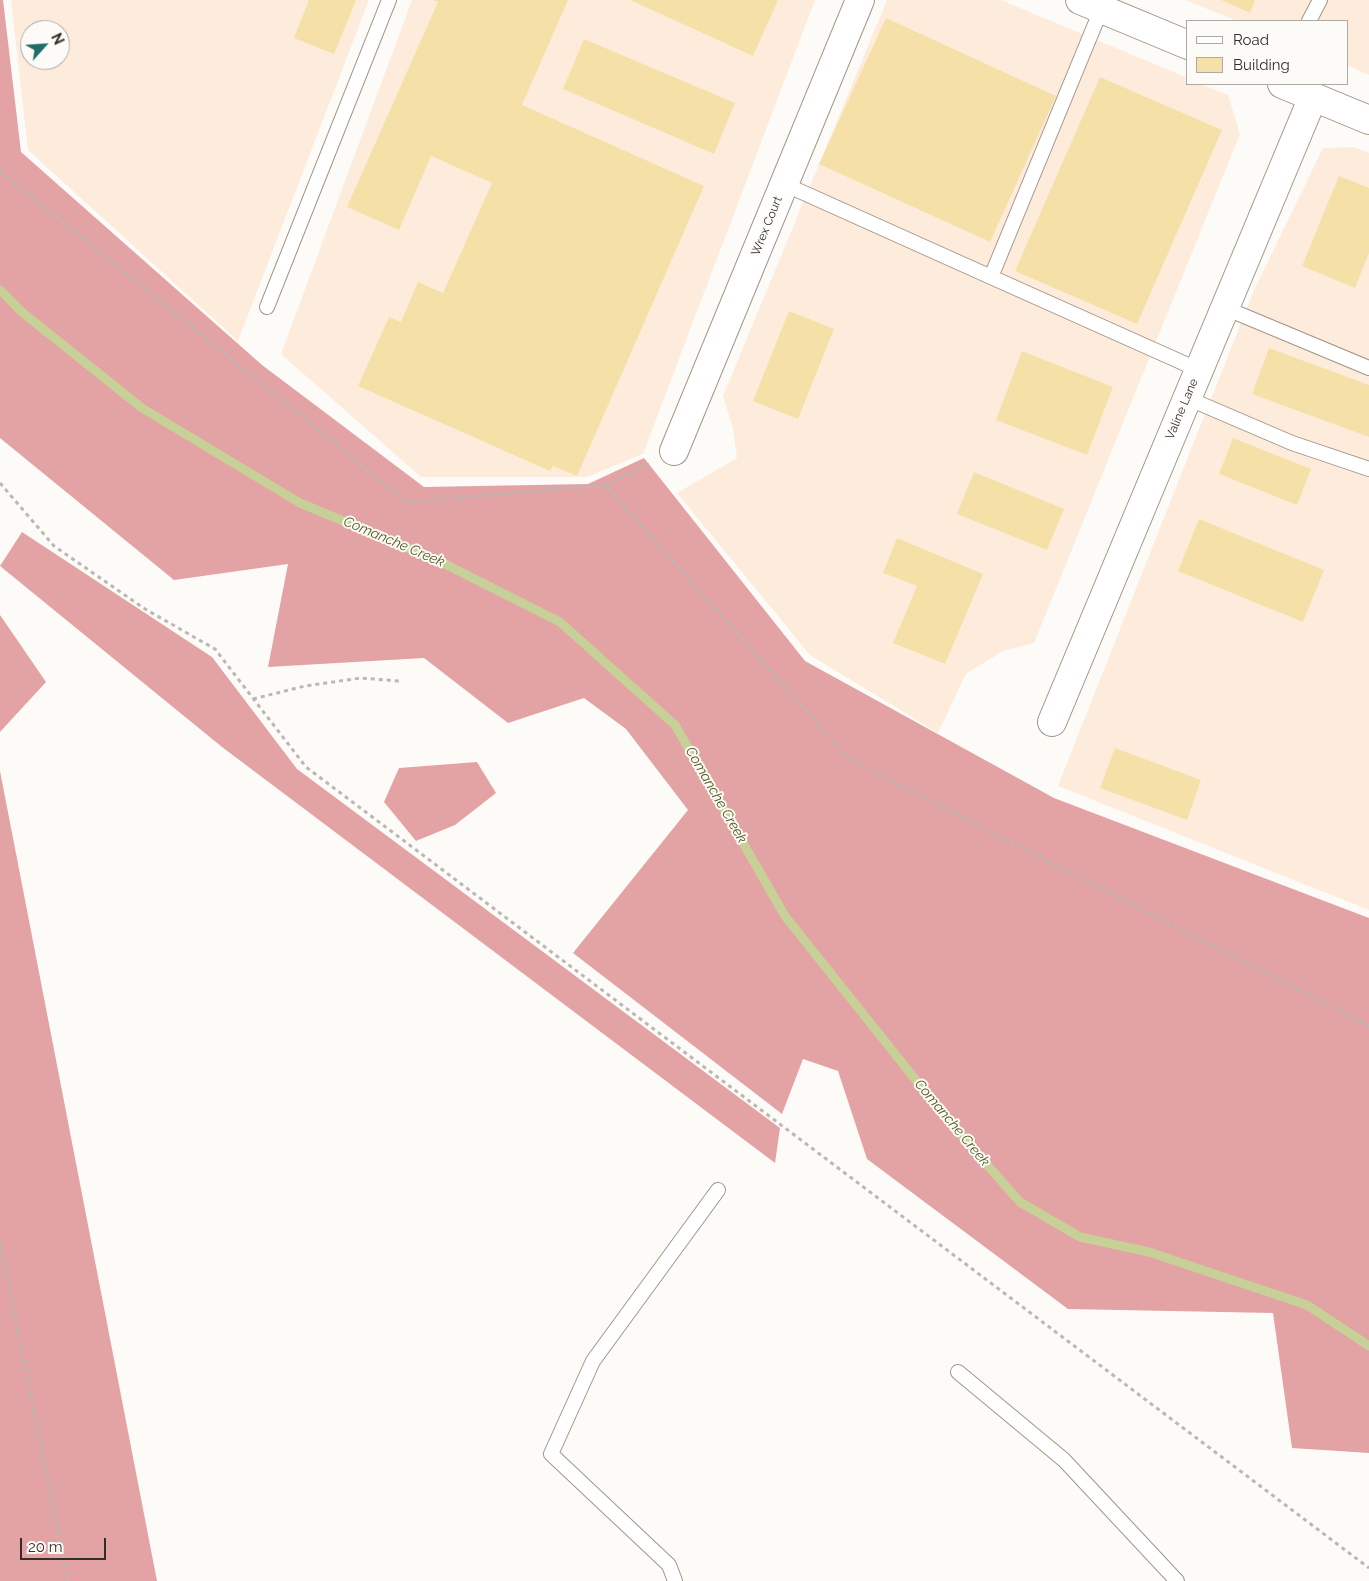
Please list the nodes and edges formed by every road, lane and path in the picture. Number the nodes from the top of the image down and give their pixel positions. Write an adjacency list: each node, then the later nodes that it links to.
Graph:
1 (389, 0): 13 (lane)
2 (860, 0): 11 (street, Wrex Court)
3 (1320, 0): 5 (lane)
4 (1096, 3): 6 (street); 12 (lane)
5 (1310, 20)
6 (1186, 44)
7 (1284, 85): 8 (street)
8 (1313, 97): 9 (street); 14 (street, Valine Lane)
9 (1369, 120)
10 (0, 171): 21 (path)
11 (784, 184): 12 (lane); 18 (street, Wrex Court)
12 (991, 277): 16 (lane)
13 (267, 307)
14 (1225, 308): 15 (lane); 16 (street, Valine Lane)
15 (1369, 368)
16 (1199, 370): 17 (street, Valine Lane)
17 (1187, 398): 19 (lane); 24 (street, Valine Lane)
18 (674, 451): 21 (path)
19 (1369, 469)
20 (0, 483): 23 (path)
21 (605, 485): 25 (path)
22 (399, 681): 23 (path)
23 (253, 699): 29 (path)
24 (1052, 722)
25 (1369, 1026)
26 (718, 1190): 31 (lane)
27 (0, 1242): 30 (path)
28 (958, 1372): 32 (lane)
29 (1369, 1568)
30 (68, 1581)
31 (675, 1581)
32 (1176, 1581)

